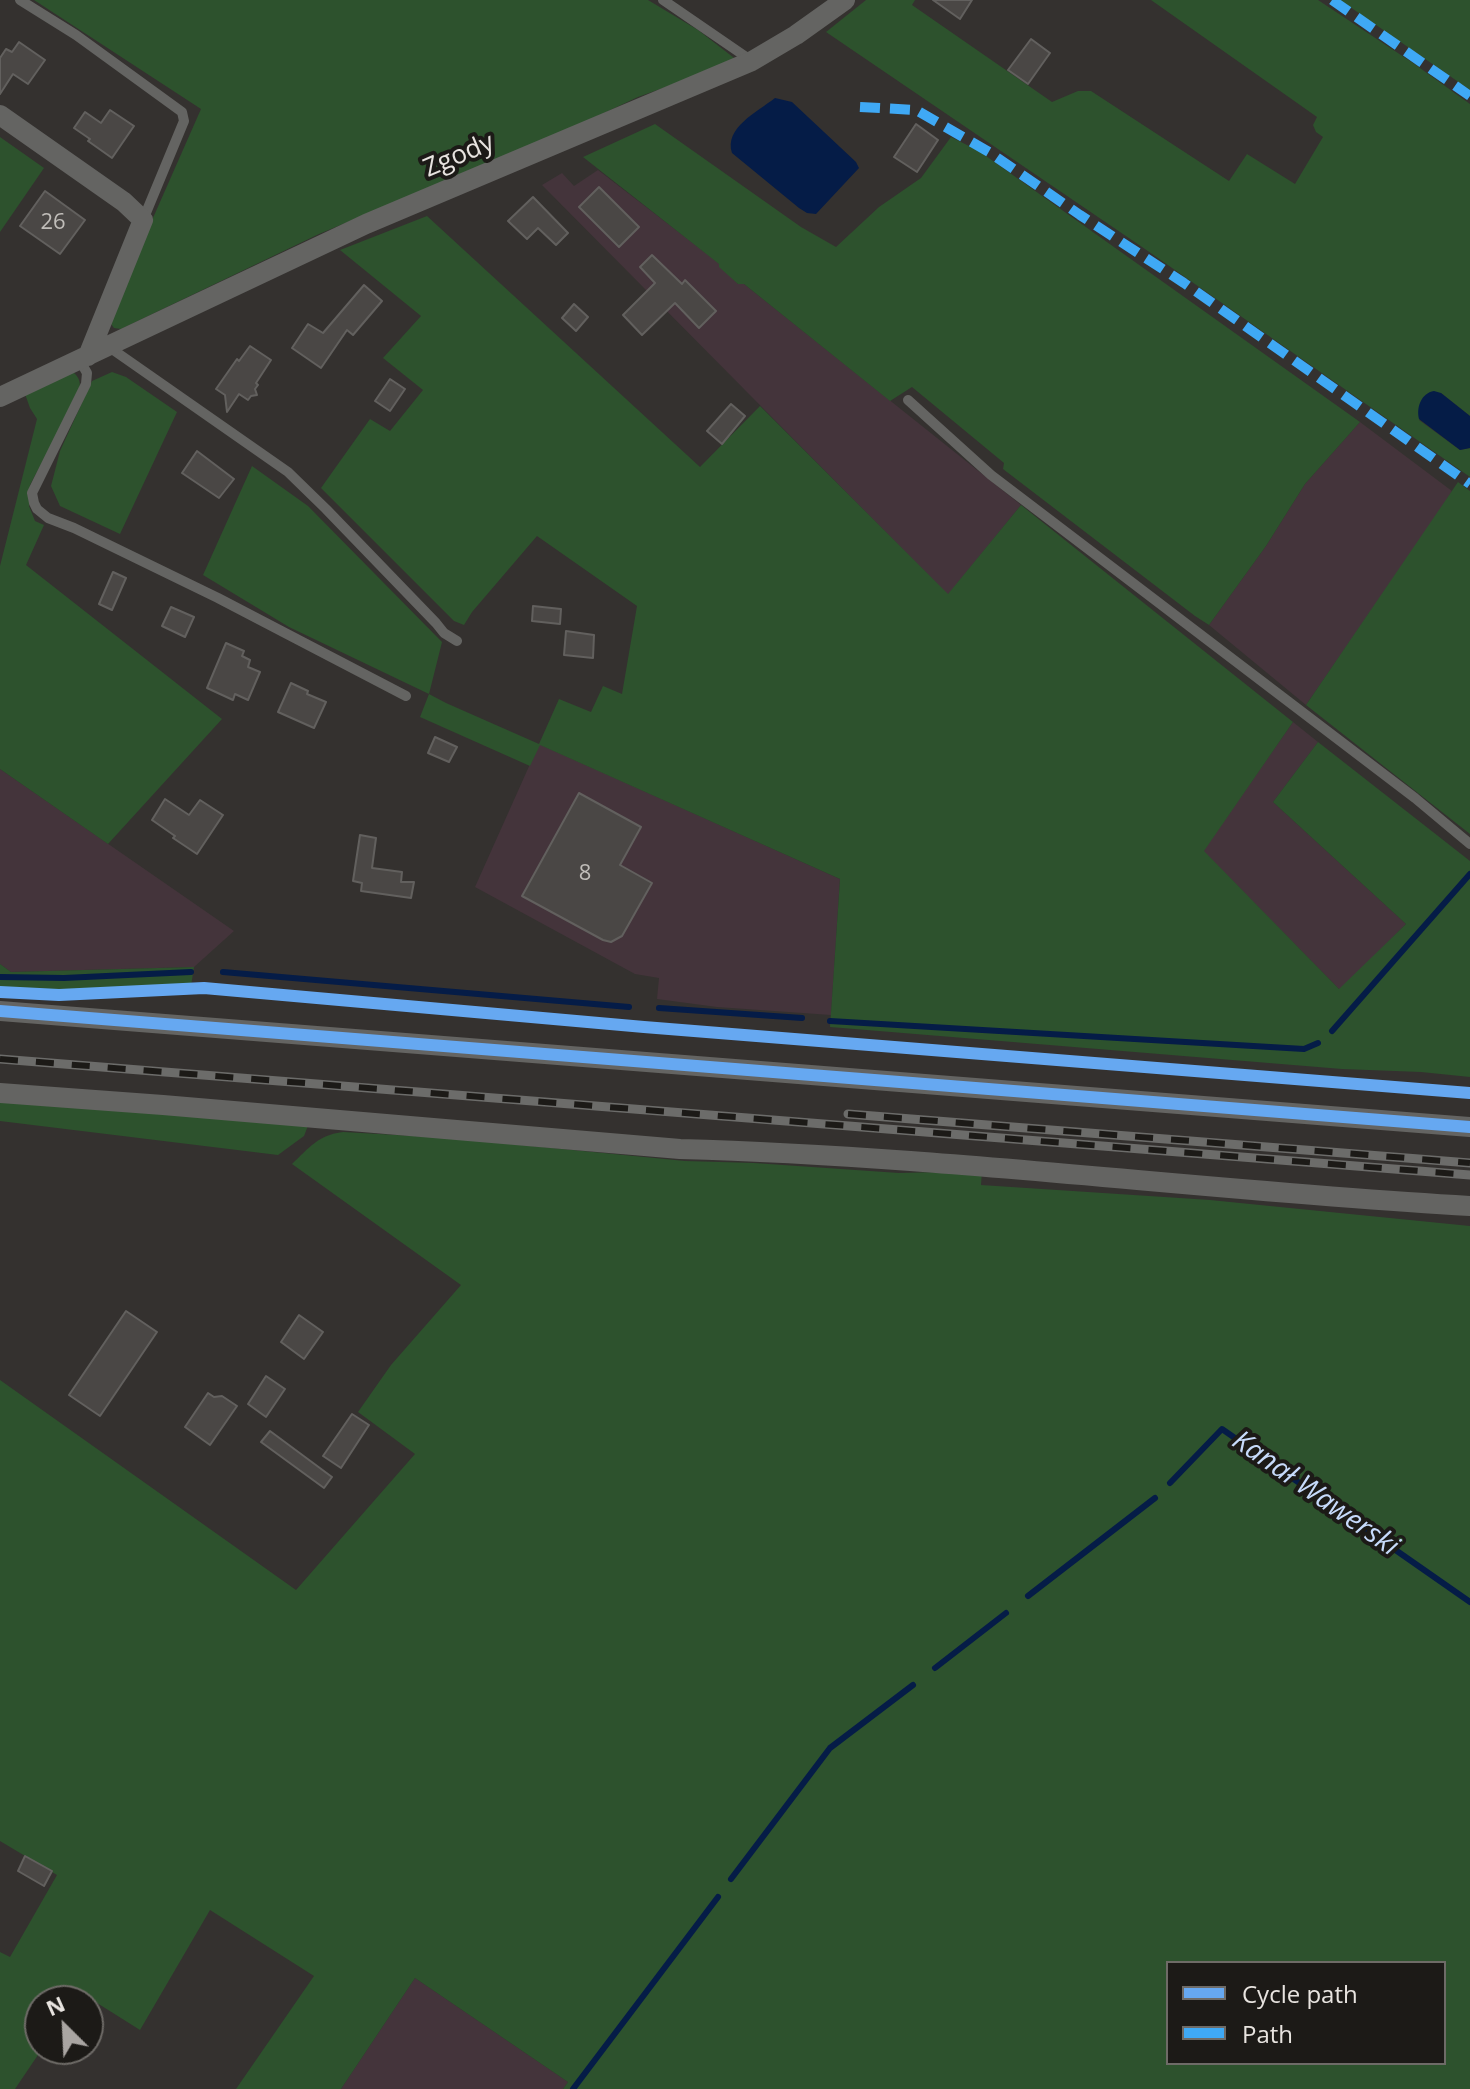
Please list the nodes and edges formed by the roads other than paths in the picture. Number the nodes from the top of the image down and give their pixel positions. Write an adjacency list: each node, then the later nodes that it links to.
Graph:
1 (20, 0): 6 (lane)
2 (663, 0): 4 (lane)
3 (845, 0): 4 (street, Zgody)
4 (752, 61): 7 (street, Zgody)
5 (0, 115): 6 (street)
6 (143, 220): 8 (street)
7 (107, 346): 8 (street, Zgody); 11 (lane)
8 (84, 357): 9 (street, Zgody); 12 (lane)
9 (0, 397)
10 (908, 400): 13 (lane)
11 (457, 641)
12 (406, 696)
13 (1470, 844)
14 (0, 1011): 16 (street)
15 (0, 1093): 17 (street)
16 (1470, 1127)
17 (1470, 1206)

